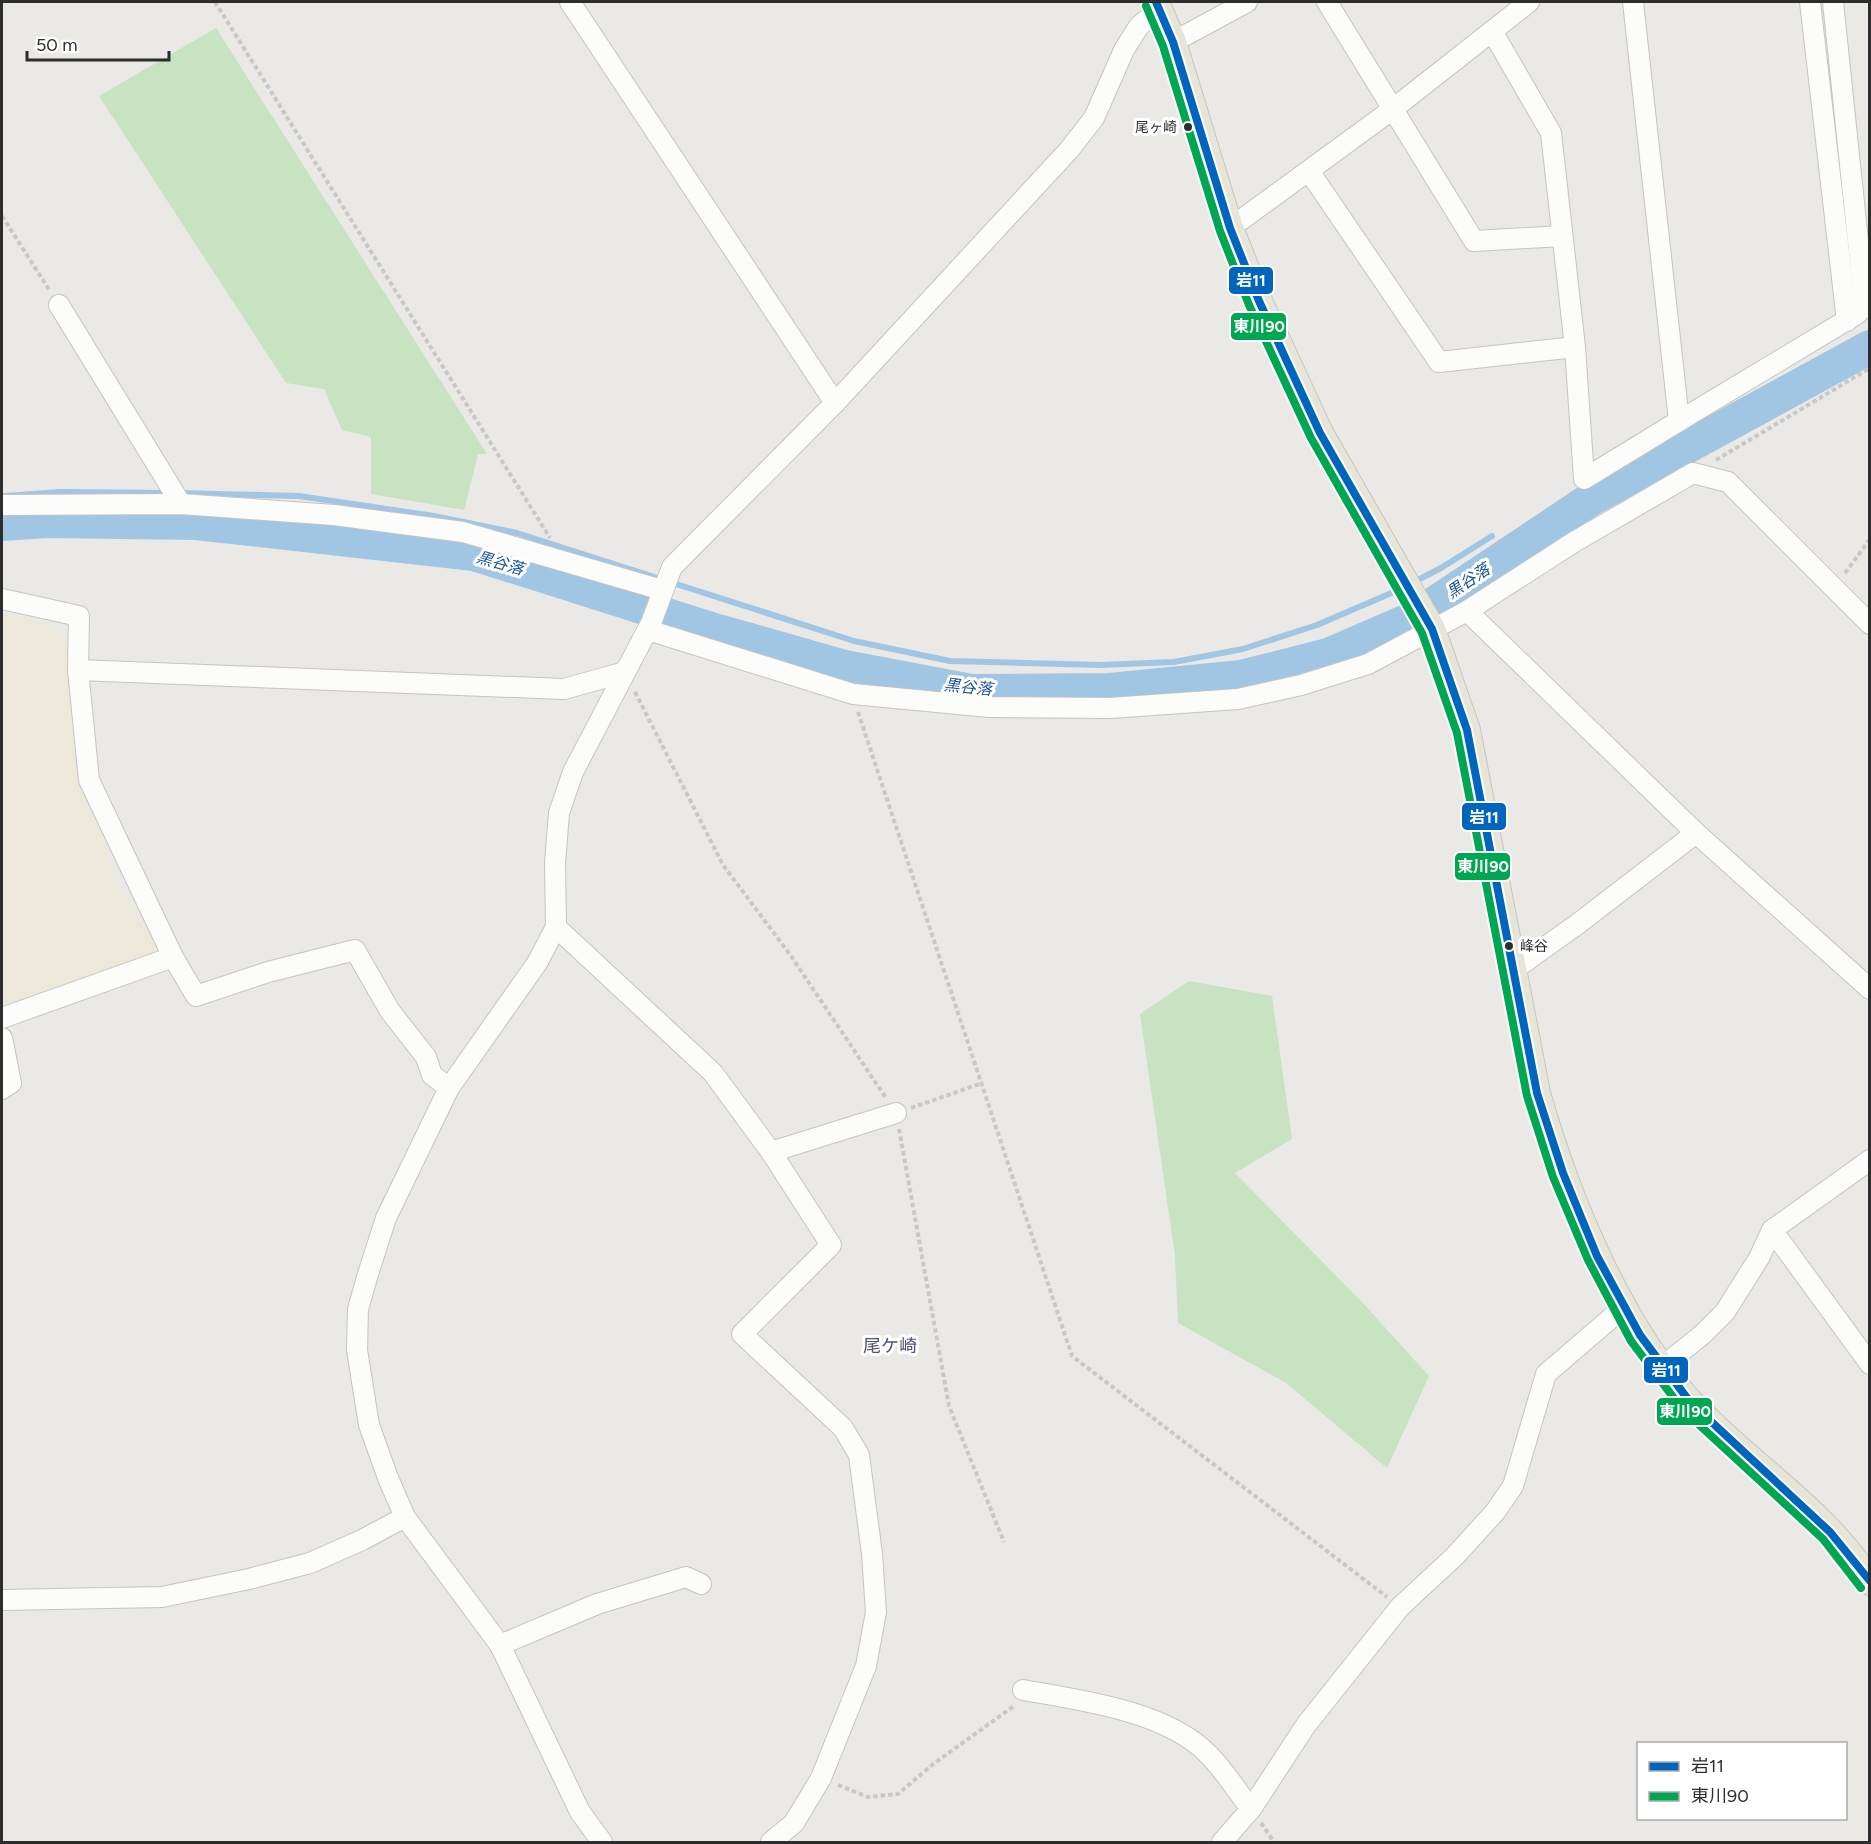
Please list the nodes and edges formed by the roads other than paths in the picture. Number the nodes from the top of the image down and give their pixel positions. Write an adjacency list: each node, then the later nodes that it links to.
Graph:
1 (570, 2): 19 (street)
2 (1247, 2): 10 (street)
3 (1327, 2): 11 (street)
4 (1529, 2): 9 (street)
5 (1633, 2): 20 (street)
6 (1810, 2): 17 (street)
7 (1833, 2): 16 (street)
8 (1158, 5): 10 (main road); 19 (street)
9 (1492, 31): 11 (street); 14 (street)
10 (1173, 42): 13 (main road)
11 (1393, 109): 12 (street); 14 (street)
12 (1309, 171): 13 (street); 18 (street)
13 (1230, 228): 26 (main road)
14 (1562, 236): 18 (street)
15 (59, 305): 21 (street)
16 (1867, 307): 17 (street)
17 (1847, 321): 20 (street)
18 (1575, 347): 20 (street)
19 (835, 403): 23 (street)
20 (1679, 421)
21 (181, 504): 22 (street); 23 (street)
22 (2, 505)
23 (661, 595): 28 (street)
24 (2, 599): 29 (street)
25 (1467, 611): 26 (street); 27 (street); 31 (street)
26 (1425, 617): 28 (street); 34 (main road)
27 (1869, 624)
28 (649, 627): 30 (street)
29 (78, 670): 30 (street); 33 (street)
30 (625, 672): 32 (street)
31 (1696, 833): 34 (street); 35 (street)
32 (556, 927): 38 (street); 41 (street)
33 (173, 957): 36 (street); 38 (street)
34 (1512, 970): 44 (main road)
35 (1869, 989)
36 (2, 1018)
37 (2, 1038): 39 (street)
38 (449, 1088): 47 (street)
39 (2, 1089)
40 (896, 1113): 41 (street)
41 (771, 1152): 55 (street)
42 (1869, 1160): 43 (street)
43 (1772, 1230): 45 (street); 46 (street)
44 (1624, 1306): 46 (main road); 53 (street)
45 (1869, 1364)
46 (1662, 1367): 48 (main road)
47 (405, 1517): 50 (street); 51 (street)
48 (1869, 1582)
49 (701, 1584): 51 (street)
50 (2, 1600)
51 (500, 1645): 54 (street)
52 (1023, 1690): 53 (street)
53 (1251, 1809): 56 (street)
54 (602, 1842)
55 (771, 1842)
56 (1222, 1842)

